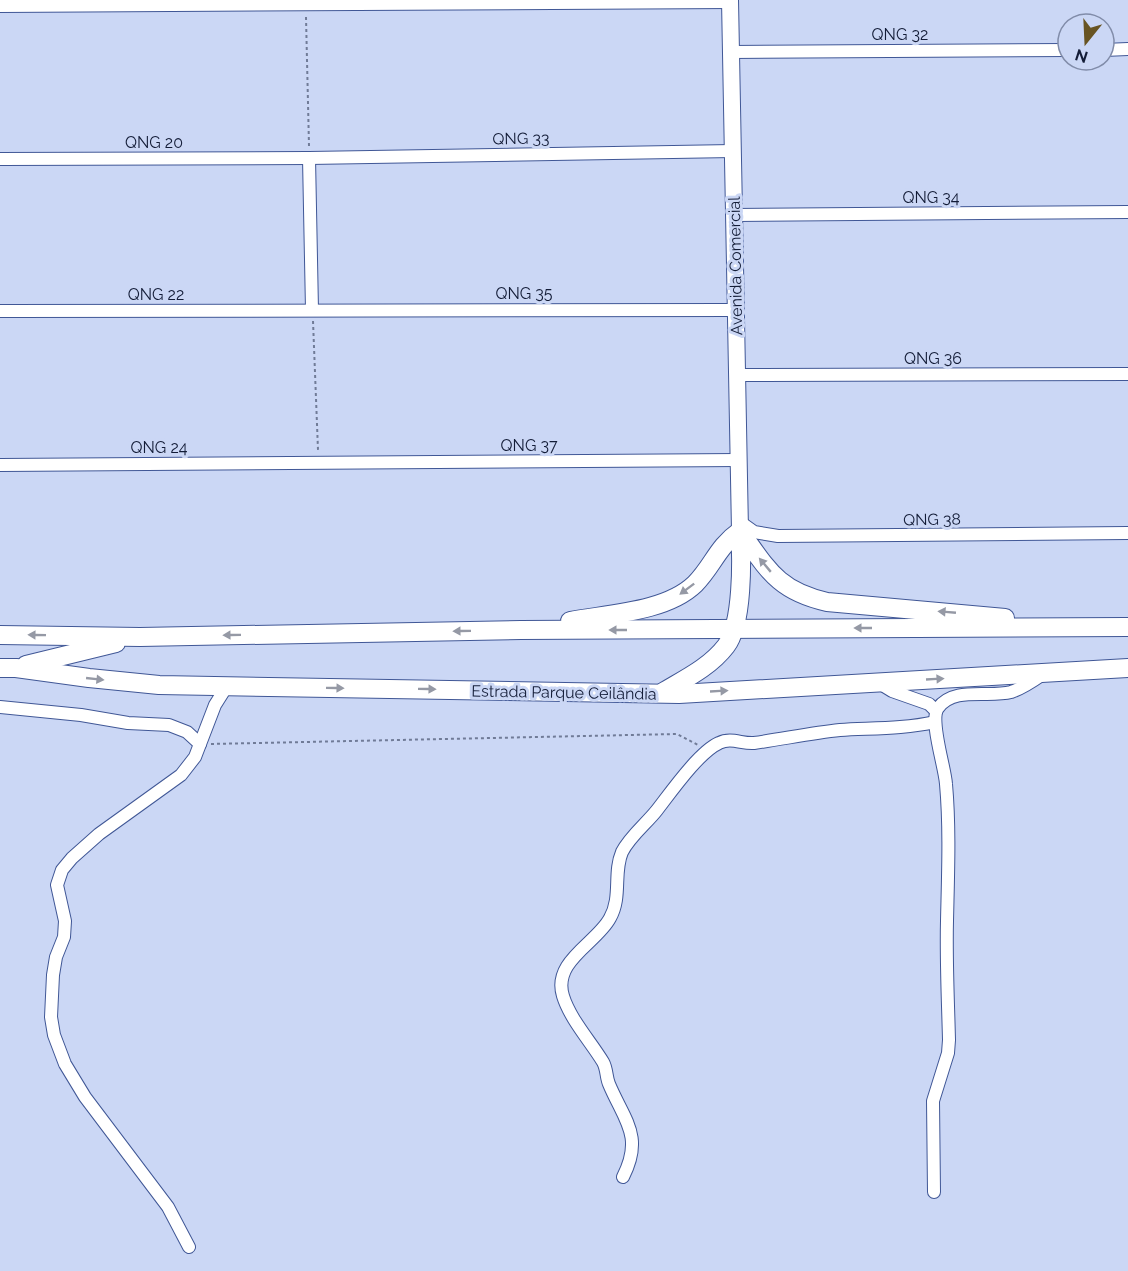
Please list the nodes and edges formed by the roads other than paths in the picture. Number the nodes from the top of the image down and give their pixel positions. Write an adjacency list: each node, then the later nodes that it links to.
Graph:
1 (730, 1): 2 (street); 4 (main road, Avenida Comercial)
2 (0, 6)
3 (1056, 50): 4 (street, QNG 32)
4 (731, 52): 5 (main road, Avenida Comercial)
5 (733, 150): 6 (street, QNG 33); 9 (main road, Avenida Comercial)
6 (309, 158): 7 (street, QNG 20); 11 (street)
7 (0, 159)
8 (1128, 212): 9 (street, QNG 34)
9 (734, 215): 10 (main road, Avenida Comercial)
10 (736, 309): 11 (street, QNG 35); 14 (main road, Avenida Comercial)
11 (312, 310): 12 (street, QNG 22)
12 (0, 311)
13 (1128, 374): 14 (street, QNG 36)
14 (738, 375): 15 (main road, Avenida Comercial)
15 (739, 460): 16 (street, QNG 37); 18 (main road, Avenida Comercial)
16 (319, 462): 17 (street, QNG 24)
17 (0, 465)
18 (740, 527): 19 (street, QNG 38); 20 (highway, one-way to 18); 21 (highway); 22 (highway, one-way to 22)
19 (1128, 533)
20 (1119, 627): 21 (highway, one-way to 21)
21 (735, 629): 22 (highway, one-way to 22); 30 (highway)
22 (520, 630): 24 (highway, one-way to 24)
23 (0, 635): 24 (highway, one-way to 23)
24 (140, 637): 25 (highway)
25 (8, 668): 29 (highway, Estrada Parque Ceilândia, one-way to 29)
26 (1128, 668): 27 (highway, Estrada Parque Ceilândia)
27 (1044, 673): 28 (highway, Estrada Parque Ceilândia, one-way to 27); 32 (street)
28 (879, 683): 30 (highway, Estrada Parque Ceilândia, one-way to 28); 32 (street)
29 (227, 686): 30 (highway, Estrada Parque Ceilândia, one-way to 30); 33 (street)
30 (661, 693)
31 (0, 707): 33 (street)
32 (935, 716): 34 (street); 35 (street)
33 (200, 744): 36 (street)
34 (623, 1177)
35 (934, 1192)
36 (189, 1247)

